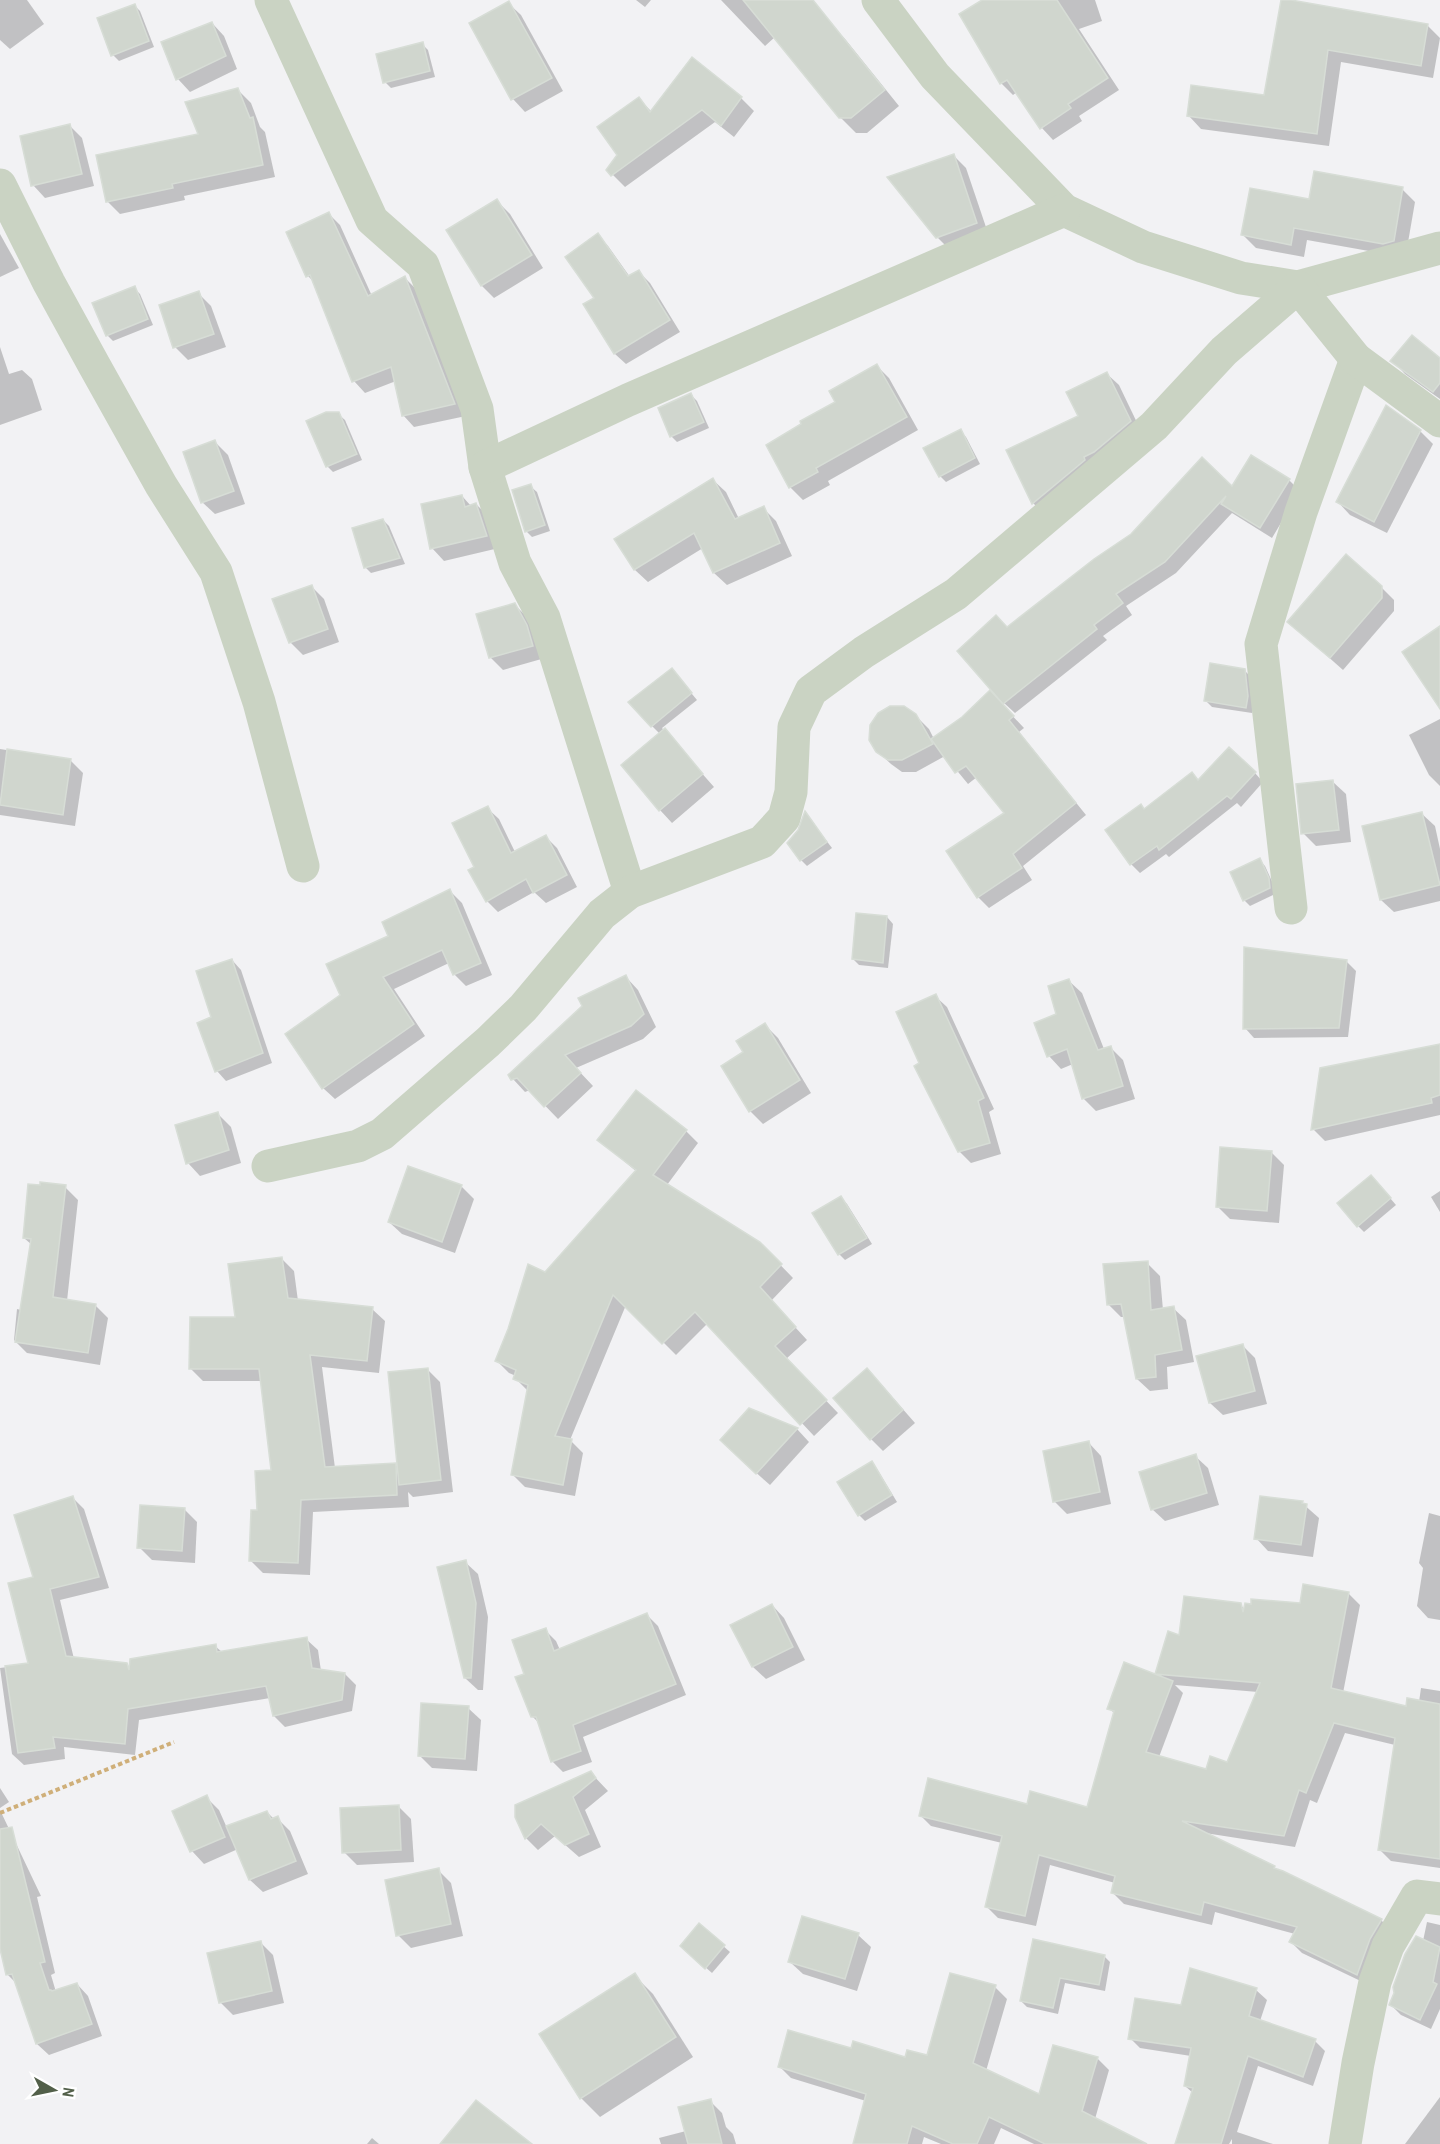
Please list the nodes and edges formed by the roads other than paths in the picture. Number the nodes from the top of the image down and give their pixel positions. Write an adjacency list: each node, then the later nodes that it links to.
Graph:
1 (271, 0): 9 (street)
2 (878, 0): 4 (street)
3 (0, 185): 10 (street)
4 (1064, 210): 6 (street); 9 (street)
5 (1440, 248): 6 (street)
6 (1298, 287): 7 (street); 11 (street)
7 (1356, 359): 8 (street); 12 (street)
8 (1440, 421)
9 (485, 467): 11 (street)
10 (303, 866)
11 (630, 892): 13 (street)
12 (1291, 908)
13 (268, 1166)
14 (1440, 1899): 15 (street)
15 (1345, 2144)

